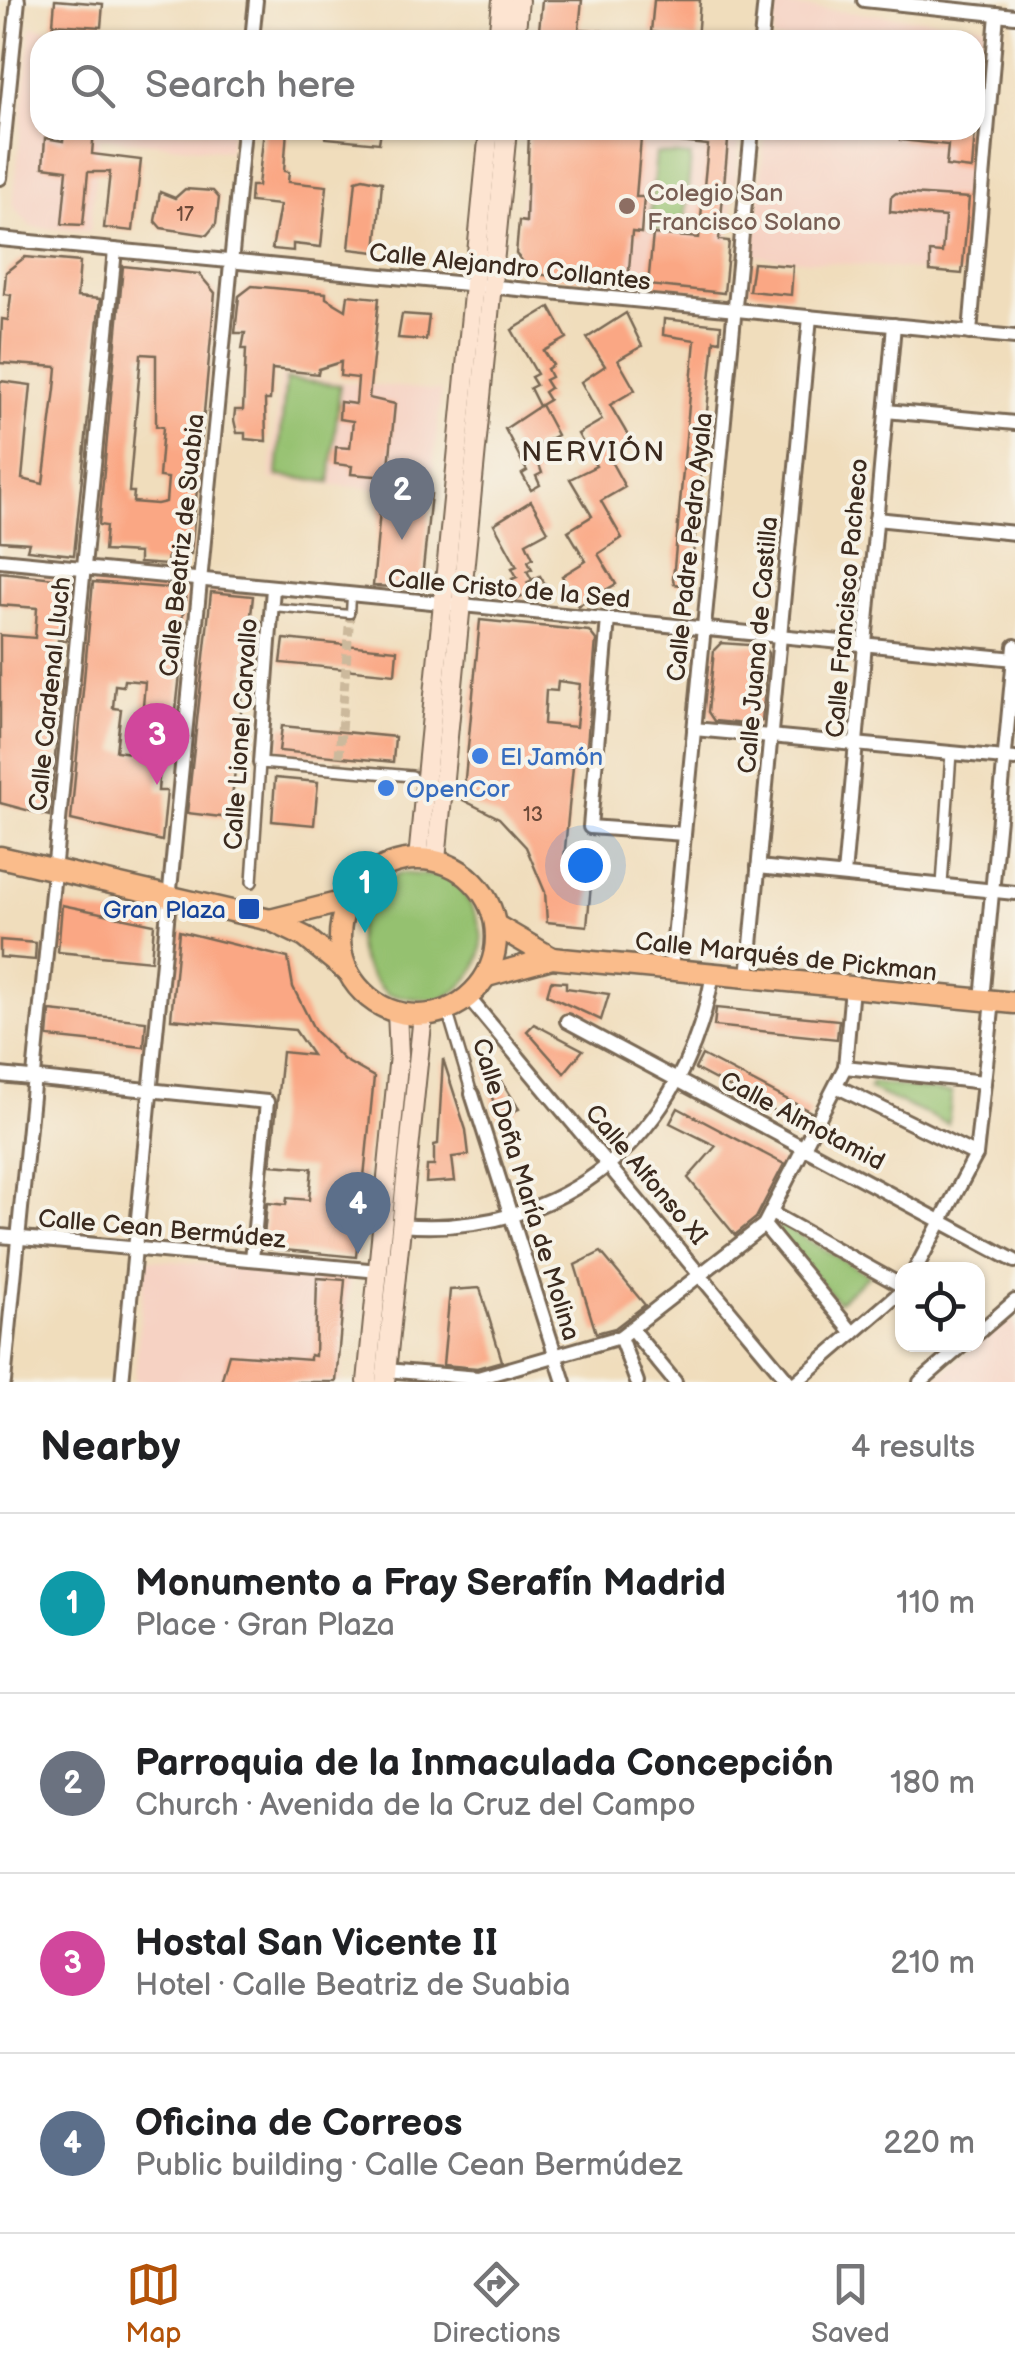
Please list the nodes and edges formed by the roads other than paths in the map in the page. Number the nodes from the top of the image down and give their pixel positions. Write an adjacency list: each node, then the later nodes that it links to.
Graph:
1 (18, 0): 18 (street)
2 (256, 0): 10 (street)
3 (502, 0): 11 (main road)
4 (519, 0): 12 (main road)
5 (765, 0): 13 (street)
6 (864, 0): 7 (street)
7 (958, 5): 8 (street)
8 (997, 14): 9 (street); 26 (street)
9 (1015, 16)
10 (253, 30)
11 (499, 30)
12 (517, 30)
13 (762, 30)
14 (243, 140): 21 (street, Calle Beatriz de Suabia)
15 (489, 140): 22 (main road)
16 (505, 140): 22 (main road)
17 (751, 140): 23 (street, Calle Padre Pedro Ayala)
18 (0, 178)
19 (0, 238): 20 (street, Calle Alejandro Collantes)
20 (115, 250): 21 (street, Calle Alejandro Collantes); 33 (street, Calle Cardenal Lluch)
21 (232, 261): 22 (street, Calle Alejandro Collantes); 34 (street, Calle Beatriz de Suabia)
22 (482, 286): 23 (street, Calle Alejandro Collantes); 37 (main road)
23 (735, 310): 24 (street, Calle Alejandro Collantes); 40 (street, Calle Padre Pedro Ayala)
24 (810, 317): 25 (street, Calle Alejandro Collantes); 41 (street, Calle Juana de Castilla)
25 (894, 326): 26 (street, Calle Alejandro Collantes); 28 (street, Calle Francisco Pacheco)
26 (970, 333): 27 (street, Calle Alejandro Collantes)
27 (1015, 337)
28 (886, 411): 29 (street); 30 (street, Calle Francisco Pacheco)
29 (1015, 423)
30 (876, 519): 31 (street); 42 (street, Calle Francisco Pacheco)
31 (1015, 533)
32 (0, 560): 33 (street, Calle Cristo de la Sed)
33 (84, 568): 34 (street, Calle Cristo de la Sed); 56 (street, Calle Cardenal Lluch)
34 (200, 580): 35 (street, Calle Cristo de la Sed); 62 (street, Calle Beatriz de Suabia)
35 (273, 588): 36 (street, Calle Cristo de la Sed); 38 (street, Calle Lionel Carvallo)
36 (351, 596): 37 (street, Calle Cristo de la Sed); 38 (lane)
37 (451, 605): 39 (street, Calle Cristo de la Sed); 54 (main road)
38 (271, 606): 50 (street, Calle Lionel Carvallo)
39 (608, 619): 40 (street, Calle Cristo de la Sed); 52 (street)
40 (704, 628): 41 (street, Calle Cristo de la Sed); 45 (street, Calle Padre Pedro Ayala)
41 (780, 636): 42 (street, Calle Cristo de la Sed); 46 (street, Calle Juana de Castilla)
42 (865, 644): 44 (street, Calle Cristo de la Sed); 47 (street, Calle Francisco Pacheco)
43 (1015, 646): 44 (street)
44 (1014, 659): 49 (street)
45 (694, 729): 46 (street); 52 (street, Calle Padre Pedro Ayala)
46 (770, 736): 47 (street); 55 (street, Calle Juana de Castilla)
47 (856, 744): 48 (street); 57 (street, Calle Francisco Pacheco)
48 (950, 753): 49 (street); 59 (street)
49 (1010, 758): 60 (street)
50 (260, 764): 51 (street); 58 (street, Calle Lionel Carvallo)
51 (412, 776)
52 (684, 834): 67 (street, Calle Padre Pedro Ayala)
53 (0, 857): 56 (main road)
54 (427, 859): 63 (main road); 65 (main road)
55 (758, 866): 57 (street); 71 (street, Calle Juana de Castilla)
56 (54, 870): 62 (main road); 82 (street, Calle Cardenal Lluch)
57 (844, 875): 59 (street)
58 (252, 882)
59 (942, 885): 60 (street)
60 (992, 890): 61 (street); 74 (street)
61 (1015, 893)
62 (171, 898): 64 (main road); 86 (street, Calle Beatriz de Suabia)
63 (349, 900): 64 (main road); 68 (main road)
64 (270, 920): 68 (main road)
65 (497, 926): 66 (main road); 70 (main road)
66 (552, 958): 67 (main road, Calle Marqués de Pickman); 70 (main road)
67 (671, 969): 69 (main road, Calle Marqués de Pickman)
68 (348, 972): 77 (main road)
69 (713, 974): 71 (main road, Calle Marqués de Pickman); 83 (street)
70 (486, 976): 73 (main road)
71 (748, 977): 72 (main road, Calle Marqués de Pickman)
72 (852, 987): 74 (main road, Calle Marqués de Pickman); 80 (street)
73 (468, 998): 76 (main road); 90 (street, Calle Alfonso XI)
74 (987, 1001): 75 (main road, Calle Marqués de Pickman); 84 (street)
75 (1015, 1003)
76 (447, 1010): 78 (main road); 87 (street, Calle Doña María de Molina)
77 (397, 1012): 78 (main road); 101 (main road)
78 (423, 1015): 94 (main road)
79 (567, 1021): 83 (street, Calle Almotamid)
80 (850, 1070): 80 (street); 84 (street); 85 (street)
81 (0, 1075): 82 (street)
82 (35, 1079): 86 (street); 96 (street, Calle Cardenal Lluch)
83 (681, 1079): 88 (street, Calle Almotamid); 90 (street)
84 (984, 1082): 89 (street)
85 (836, 1086): 88 (street); 89 (street)
86 (151, 1089): 97 (street, Calle Beatriz de Suabia); 98 (street)
87 (472, 1094): 91 (street, Calle Doña María de Molina)
88 (806, 1148): 92 (street); 93 (street, Calle Almotamid)
89 (976, 1155): 93 (street)
90 (610, 1164): 91 (street); 102 (street, Calle Alfonso XI)
91 (509, 1216): 94 (street); 110 (street, Calle Doña María de Molina)
92 (768, 1219): 102 (street); 103 (street); 107 (street)
93 (940, 1219): 99 (street, Calle Almotamid); 100 (street)
94 (400, 1225): 111 (main road)
95 (0, 1236): 96 (street, Calle Cean Bermúdez)
96 (18, 1238): 97 (street, Calle Cean Bermúdez); 113 (street, Calle Cardenal Lluch)
97 (136, 1246): 98 (street, Calle Cean Bermúdez); 114 (street, Calle Beatriz de Suabia)
98 (252, 1259): 101 (street, Calle Cean Bermúdez)
99 (1015, 1261)
100 (919, 1262)
101 (379, 1270): 115 (main road)
102 (702, 1275): 108 (street); 119 (street, Calle Alfonso XI)
103 (895, 1285)
104 (895, 1295): 107 (street)
105 (1015, 1301): 106 (street)
106 (985, 1327)
107 (854, 1333): 119 (street)
108 (626, 1334): 110 (street); 117 (street); 118 (street)
109 (955, 1352): 120 (street)
110 (556, 1356): 112 (street); 116 (street, Calle Doña María de Molina)
111 (386, 1376): 112 (street)
112 (474, 1380)
113 (4, 1382)
114 (122, 1382)
115 (367, 1382)
116 (564, 1382)
117 (637, 1382)
118 (675, 1382)
119 (792, 1382)
120 (920, 1382)

